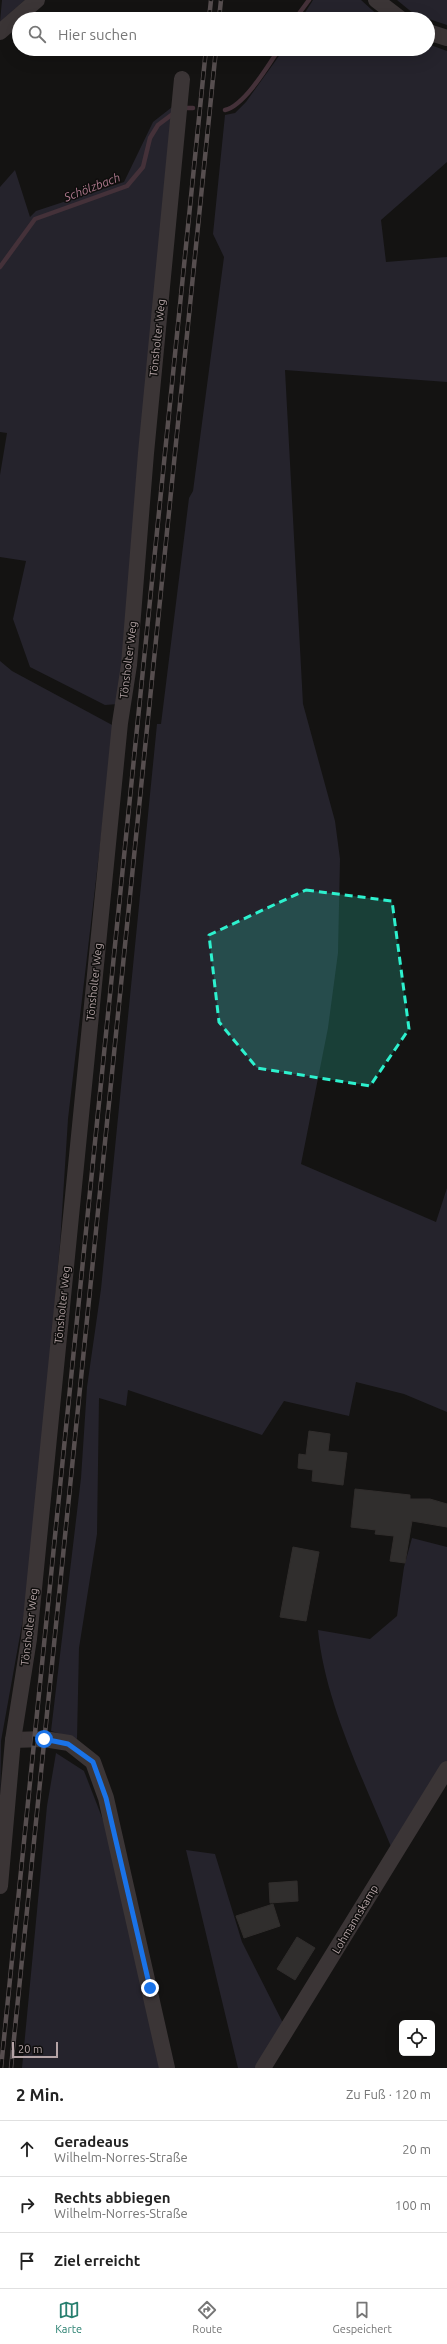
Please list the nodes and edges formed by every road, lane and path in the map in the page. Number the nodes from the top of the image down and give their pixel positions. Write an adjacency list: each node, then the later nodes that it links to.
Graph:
1 (37, 0): 3 (street)
2 (376, 0): 4 (street)
3 (23, 12)
4 (392, 12)
5 (12, 22): 6 (street)
6 (0, 32)
7 (435, 34): 8 (street)
8 (447, 38)
9 (182, 79): 10 (street, Tönsholter Weg)
10 (13, 1740): 12 (street, Tönsholter Weg); 13 (street)
11 (447, 1769): 14 (street, Lohmannskamp)
12 (0, 1886)
13 (167, 2068)
14 (263, 2068)

